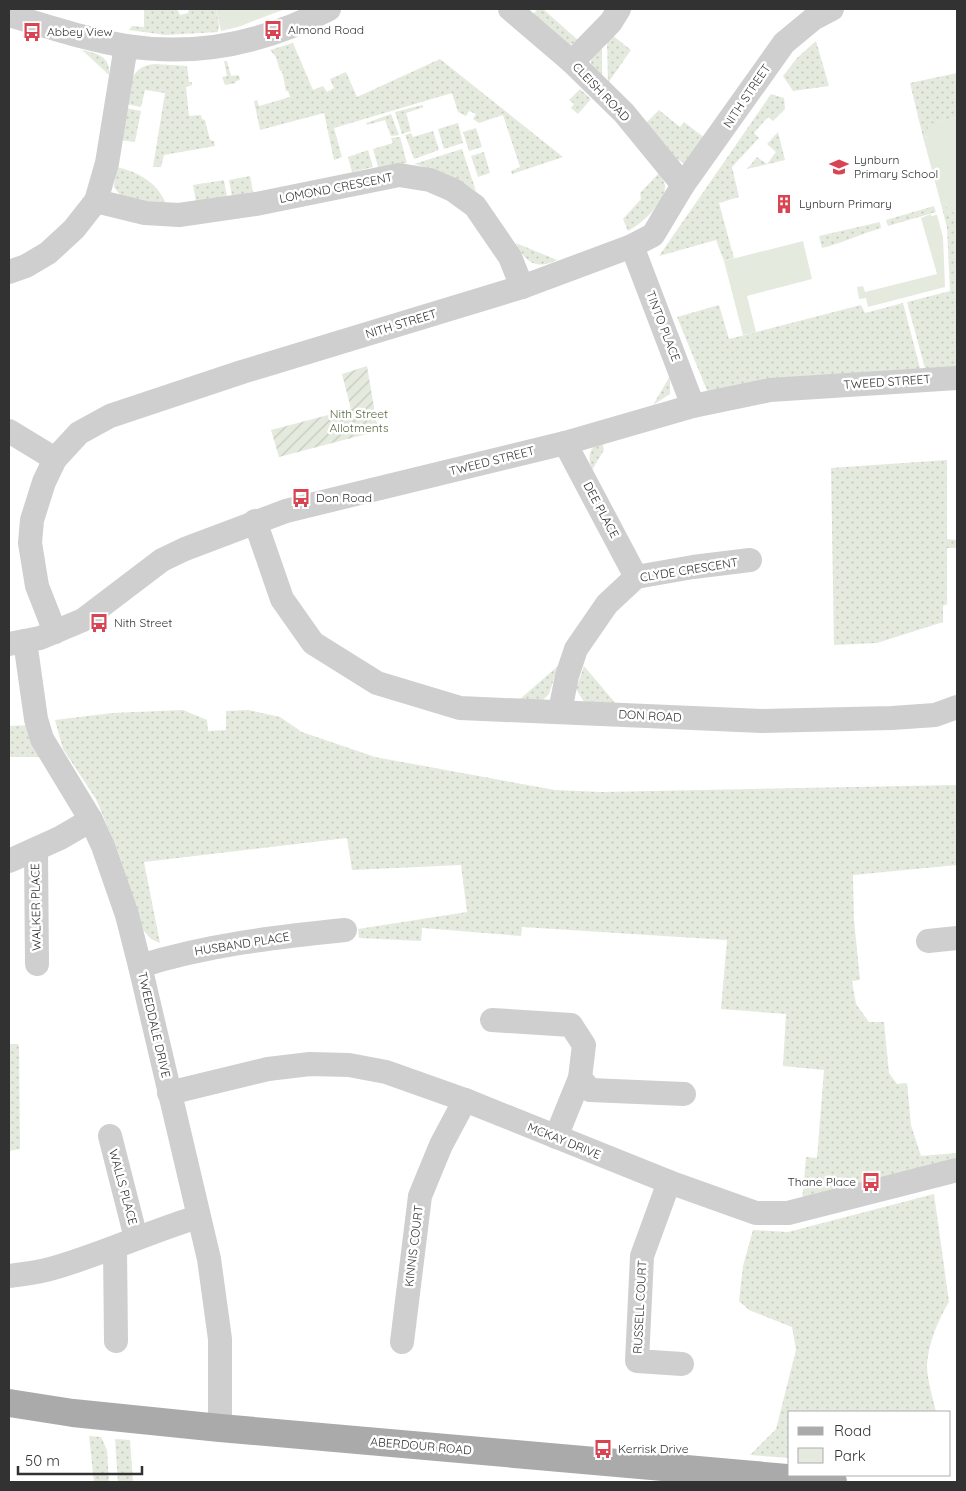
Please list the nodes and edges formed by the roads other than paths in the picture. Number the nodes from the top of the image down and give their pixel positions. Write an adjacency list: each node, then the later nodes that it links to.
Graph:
1 (329, 9): 6 (street)
2 (510, 9): 7 (street, CLEISH ROAD)
3 (619, 9): 7 (street)
4 (832, 9): 8 (street, NITH STREET)
5 (9, 15): 6 (street)
6 (126, 46): 9 (street)
7 (572, 62): 8 (street, CLEISH ROAD)
8 (683, 185): 10 (street, NITH STREET)
9 (96, 201): 11 (street); 12 (street, LOMOND CRESCENT)
10 (632, 246): 12 (street, NITH STREET); 14 (street, TINTO PLACE)
11 (9, 272)
12 (522, 287): 17 (street, NITH STREET)
13 (957, 378): 14 (street, TWEED STREET)
14 (693, 406): 16 (street, TWEED STREET)
15 (9, 431): 17 (street)
16 (565, 443): 18 (street, TWEED STREET); 20 (street, DEE PLACE)
17 (55, 459): 21 (street, NITH STREET)
18 (255, 522): 21 (street, TWEED STREET); 24 (street, DON ROAD)
19 (750, 560): 20 (street, CLYDE CRESCENT)
20 (636, 578): 24 (street, CLYDE CRESCENT)
21 (55, 632): 22 (street, TWEED STREET)
22 (17, 642): 25 (street, TWEEDDALE DRIVE)
23 (957, 707): 24 (street, DON ROAD)
24 (560, 711)
25 (91, 820): 26 (street); 32 (street, TWEEDDALE DRIVE)
26 (36, 850): 27 (street); 31 (street, WALKER PLACE)
27 (9, 860)
28 (345, 930): 32 (street, HUSBAND PLACE)
29 (957, 938): 30 (street)
30 (928, 941)
31 (37, 964)
32 (140, 966): 35 (street, TWEEDDALE DRIVE)
33 (492, 1020): 34 (street)
34 (580, 1078): 36 (street); 39 (street)
35 (170, 1093): 37 (street, MCKAY DRIVE); 42 (street, TWEEDDALE DRIVE)
36 (684, 1094)
37 (465, 1100): 39 (street, MCKAY DRIVE); 46 (street, KINNIS COURT)
38 (110, 1136): 43 (street, WALLS PLACE)
39 (556, 1138): 41 (street, MCKAY DRIVE)
40 (957, 1170): 41 (street, MCKAY DRIVE)
41 (669, 1182): 47 (street, RUSSELL COURT)
42 (198, 1217): 43 (street, WALLS PLACE); 49 (street, TWEEDDALE DRIVE)
43 (125, 1243): 44 (street, WALLS PLACE); 45 (street, WALLS PLACE)
44 (9, 1276)
45 (116, 1340)
46 (402, 1342)
47 (682, 1364)
48 (9, 1403): 49 (main road, ABERDOUR ROAD)
49 (220, 1428): 50 (main road, ABERDOUR ROAD)
50 (777, 1480): 51 (main road, ABERDOUR ROAD)
51 (833, 1482)

